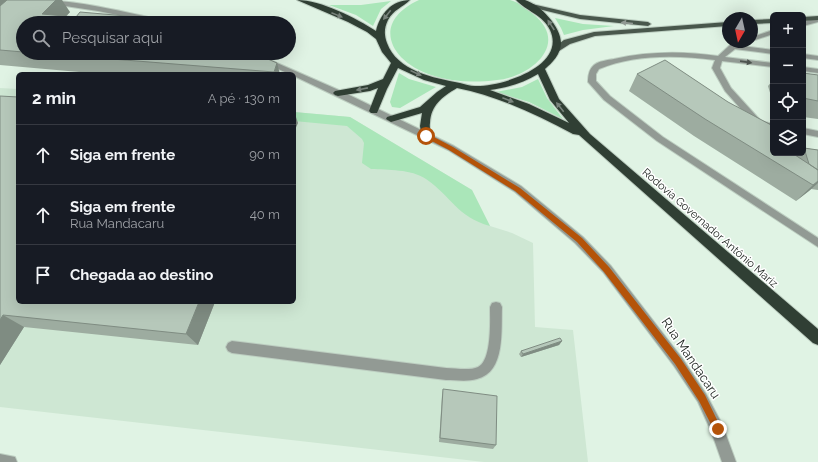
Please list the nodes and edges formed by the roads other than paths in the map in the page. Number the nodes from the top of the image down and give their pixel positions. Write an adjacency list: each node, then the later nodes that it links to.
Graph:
1 (39, 0): 6 (street)
2 (301, 0): 16 (highway, one-way to 16)
3 (406, 0): 16 (highway, one-way to 16)
4 (520, 0): 5 (highway)
5 (532, 6): 13 (main road, one-way to 5); 19 (highway, one-way to 5)
6 (131, 16)
7 (806, 19): 8 (main road)
8 (818, 19): 11 (street)
9 (770, 21): 10 (main road)
10 (758, 22)
11 (806, 23)
12 (722, 24): 13 (main road)
13 (694, 26): 19 (main road)
14 (770, 33): 15 (street)
15 (758, 37)
16 (380, 38): 25 (highway, Rodovia Governador Antônio Mariz)
17 (732, 48): 22 (street)
18 (741, 48): 20 (street)
19 (556, 49): 27 (highway)
20 (770, 52)
21 (806, 56): 23 (street)
22 (719, 58): 26 (street, one-way to 26); 39 (street); 44 (street)
23 (818, 58)
24 (264, 60): 29 (street, Rua Mandacaru)
25 (396, 62): 32 (highway); 33 (highway, Rodovia Governador Antônio Mariz, one-way to 33)
26 (770, 65)
27 (541, 70): 34 (highway); 43 (highway, Rodovia Governador Antônio Mariz, one-way to 27)
28 (806, 70): 30 (street)
29 (291, 72)
30 (818, 72)
31 (296, 74): 35 (street, Rua Mandacaru)
32 (385, 81): 35 (highway, one-way to 35); 37 (highway)
33 (454, 86): 34 (highway, Rodovia Governador Antônio Mariz); 36 (highway)
34 (471, 88): 43 (highway, Rodovia Governador Antônio Mariz, one-way to 43)
35 (338, 93): 37 (street, Rua Mandacaru)
36 (433, 101): 38 (highway); 42 (highway)
37 (374, 111): 38 (street, Rua Mandacaru)
38 (391, 119): 42 (street, Rua Mandacaru)
39 (770, 126)
40 (806, 132): 41 (street)
41 (818, 134)
42 (426, 136): 50 (street, Rua Mandacaru)
43 (586, 137): 46 (highway, Rodovia Governador Antônio Mariz)
44 (818, 243)
45 (496, 307): 47 (street)
46 (818, 338)
47 (232, 347)
48 (0, 461): 49 (street)
49 (10, 462)
50 (729, 462)

